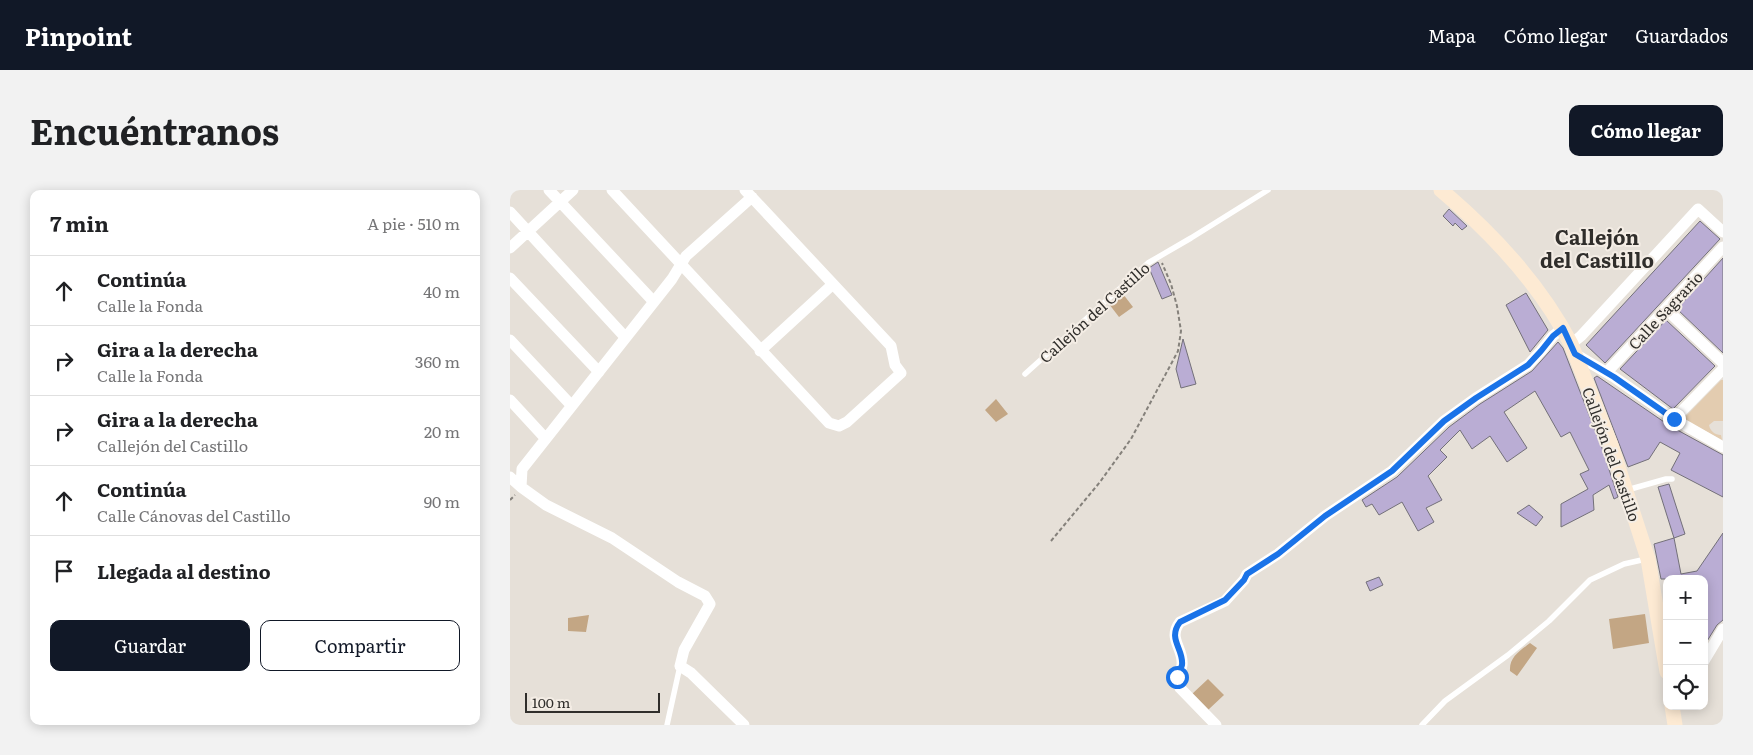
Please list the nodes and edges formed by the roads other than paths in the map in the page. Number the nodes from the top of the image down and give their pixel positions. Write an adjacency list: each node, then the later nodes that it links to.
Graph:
1 (549, 190): 7 (street)
2 (573, 190): 7 (street)
3 (612, 190): 13 (street)
4 (1268, 190): 26 (lane, Callejón del Castillo)
5 (1441, 190): 18 (street, Callejón del Castillo)
6 (749, 194): 13 (street); 15 (street)
7 (560, 202): 9 (street); 16 (street)
8 (510, 212): 9 (street)
9 (528, 232): 12 (street); 19 (street)
10 (1723, 232): 21 (street)
11 (1723, 247): 17 (street, Calle Sagrario)
12 (510, 248)
13 (680, 264): 16 (street); 22 (street)
14 (510, 278): 24 (street)
15 (833, 284): 22 (street); 22 (street)
16 (654, 302): 19 (street)
17 (1666, 309): 23 (street); 25 (street, Calle Sagrario)
18 (1563, 328): 21 (street, Callejón del Castillo); 44 (street)
19 (625, 337): 24 (street)
20 (510, 340): 28 (street)
21 (1573, 349): 25 (street); 36 (street, Callejón del Castillo)
22 (760, 350)
23 (1722, 369): 29 (street)
24 (599, 372): 28 (street)
25 (1607, 372): 29 (street)
26 (1025, 374)
27 (510, 400): 30 (street)
28 (571, 406): 30 (street)
29 (1674, 419): 31 (street)
30 (546, 439): 32 (street)
31 (1723, 447)
32 (516, 468): 35 (street)
33 (510, 477): 35 (street)
34 (1672, 479): 36 (lane)
35 (521, 487): 41 (street)
36 (1627, 490): 37 (street, Callejón del Castillo)
37 (1648, 559): 40 (street, Callejón del Castillo); 45 (lane)
38 (1723, 629): 39 (street)
39 (1708, 654)
40 (1666, 665)
41 (680, 666): 42 (lane); 43 (street)
42 (667, 725)
43 (744, 725)
44 (1216, 725)
45 (1422, 725)

